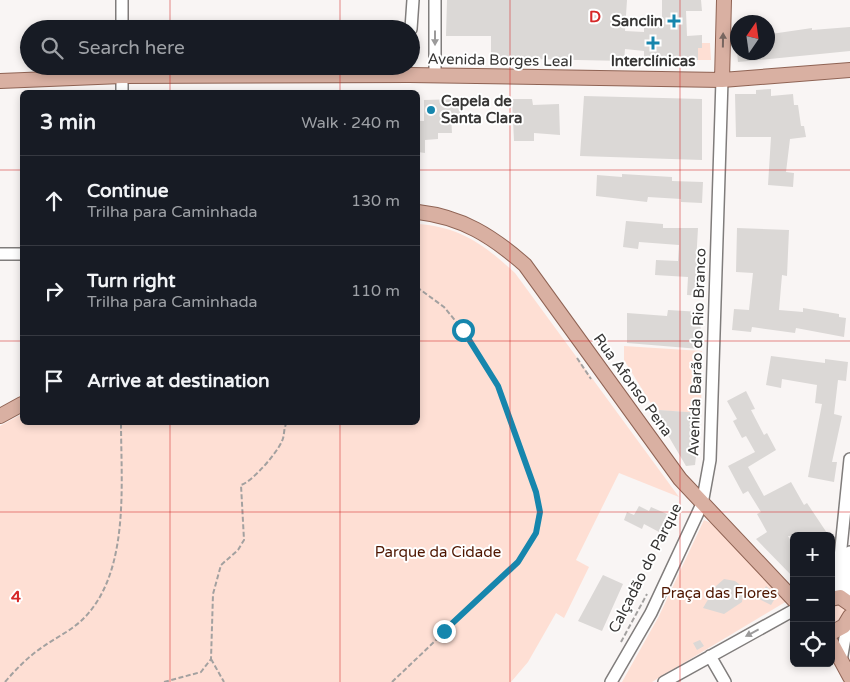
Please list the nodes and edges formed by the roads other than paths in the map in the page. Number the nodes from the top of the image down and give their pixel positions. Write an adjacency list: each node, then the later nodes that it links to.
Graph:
1 (122, 0): 5 (street)
2 (413, 0): 6 (street)
3 (435, 0): 11 (street, one-way to 11)
4 (724, 0): 12 (main road, Avenida Barão do Rio Branco, one-way to 4)
5 (122, 20)
6 (412, 20)
7 (850, 70): 12 (main road, Avenida Borges Leal)
8 (420, 73): 11 (main road, Avenida Borges Leal)
9 (73, 75): 13 (main road, Avenida Borges Leal)
10 (122, 75): 14 (street)
11 (435, 76): 12 (main road, Avenida Borges Leal)
12 (722, 80): 21 (street, Avenida Barão do Rio Branco)
13 (0, 81)
14 (122, 90)
15 (424, 213): 21 (main road, Rua Afonso Pena)
16 (0, 254): 17 (street)
17 (20, 254)
18 (20, 405): 19 (main road)
19 (0, 416)
20 (850, 459): 24 (street)
21 (702, 504): 23 (main road, Rua Afonso Pena); 32 (street, Avenida Barão do Rio Branco)
22 (850, 552): 24 (street)
23 (790, 596)
24 (841, 600)
25 (790, 612): 29 (street, one-way to 29)
26 (849, 618): 27 (main road); 30 (street)
27 (835, 632)
28 (835, 650): 30 (main road)
29 (710, 656): 33 (street); 34 (street)
30 (841, 662): 31 (main road)
31 (850, 677)
32 (611, 682)
33 (664, 682)
34 (725, 682)

